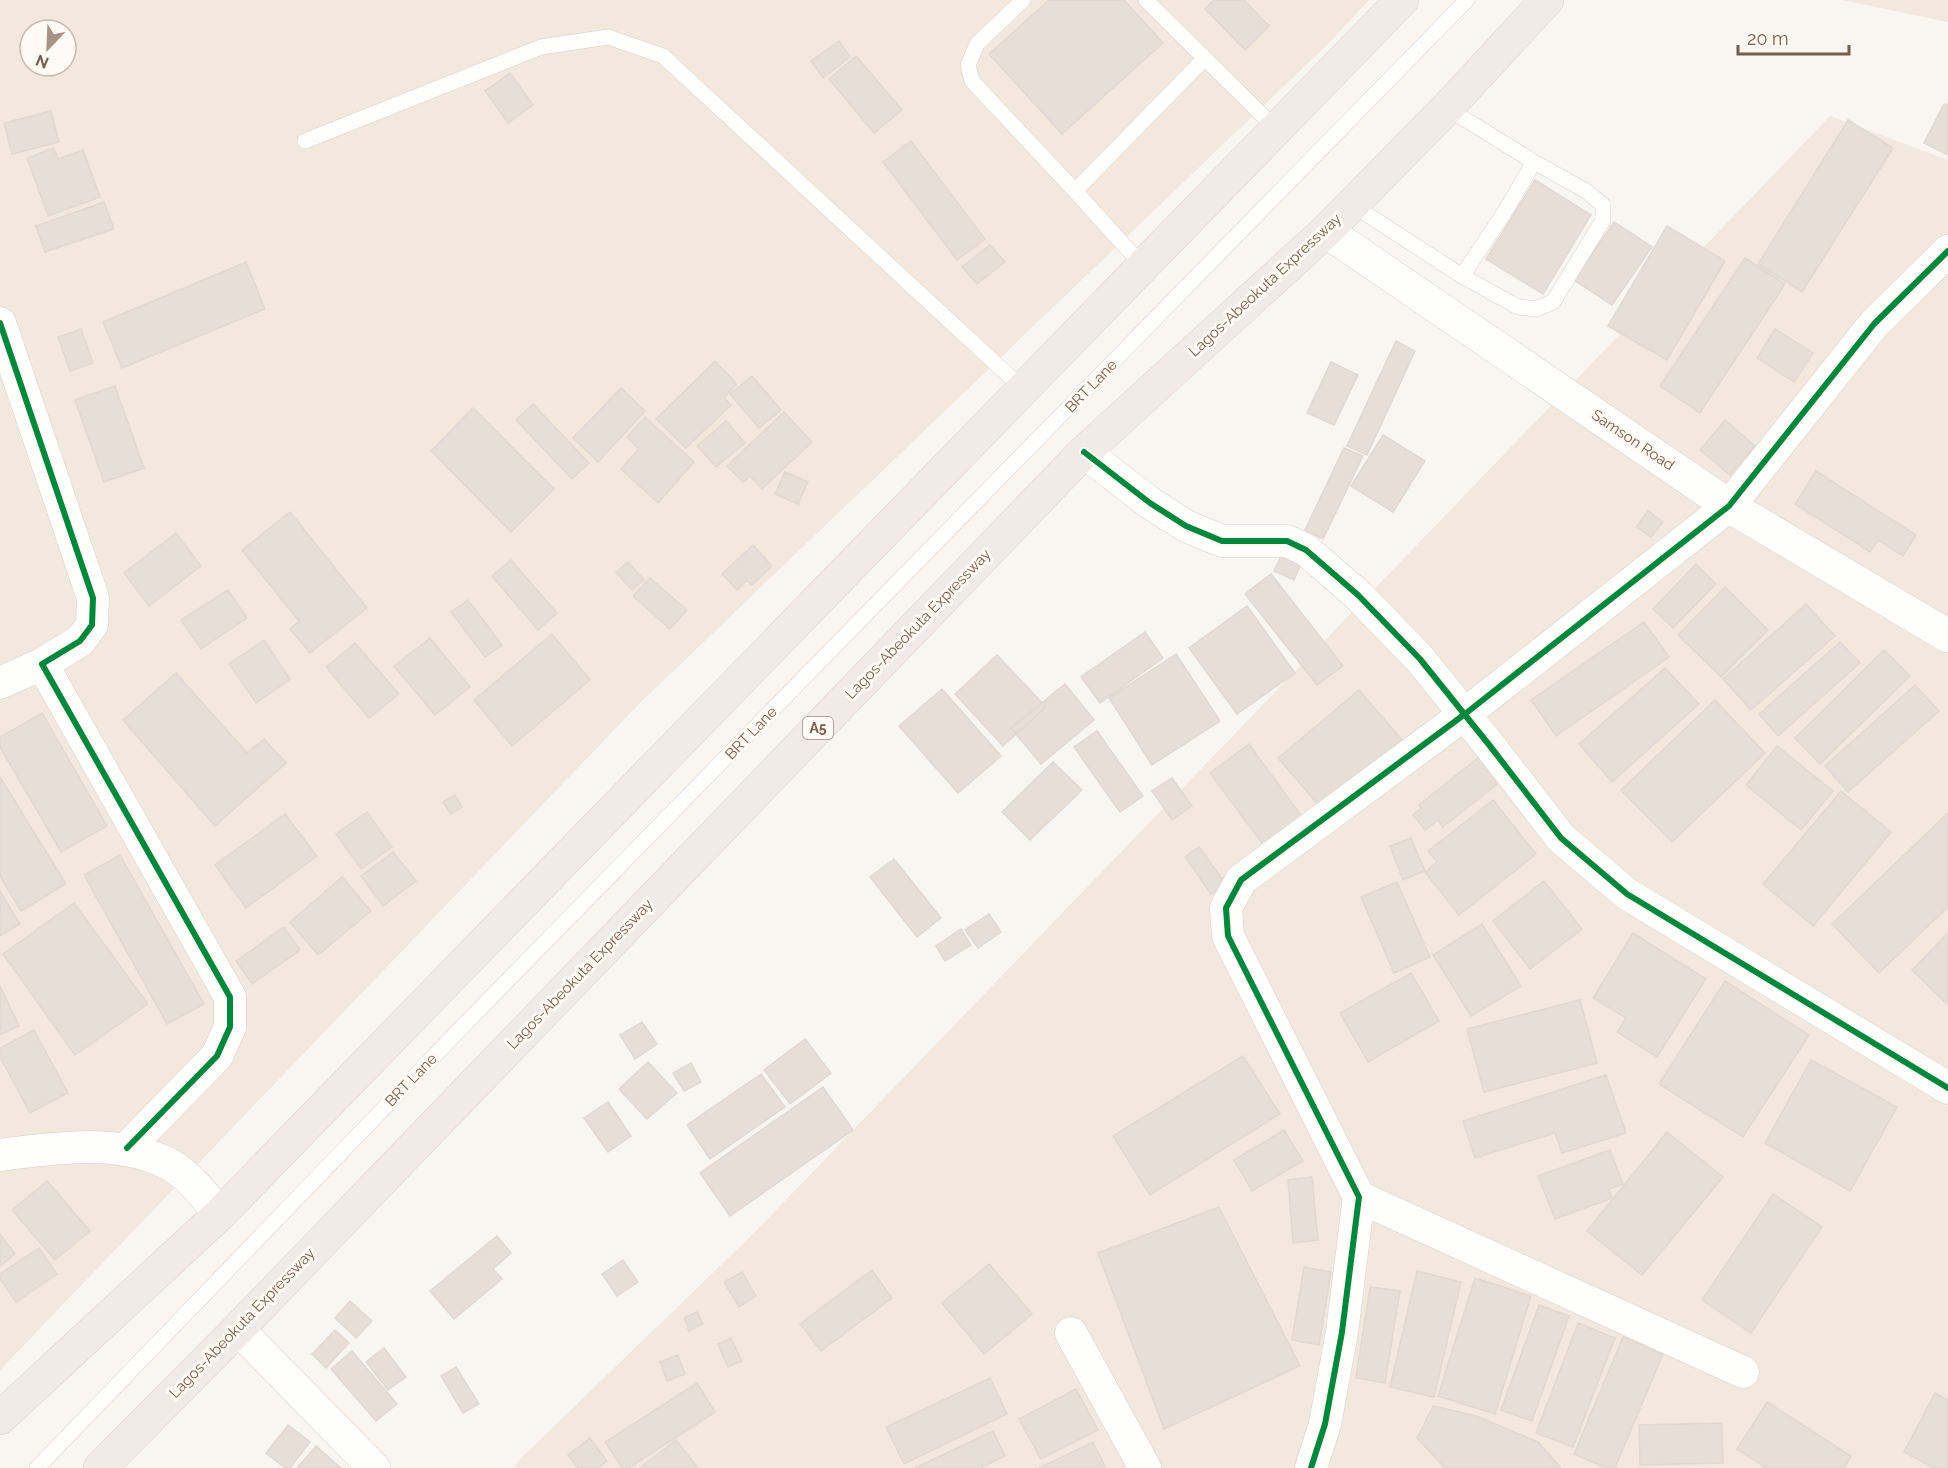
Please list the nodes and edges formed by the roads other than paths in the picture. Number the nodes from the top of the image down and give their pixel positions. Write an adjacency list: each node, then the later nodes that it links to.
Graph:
1 (1023, 0): 11 (lane)
2 (1146, 0): 6 (lane)
3 (1402, 0): 8 (highway)
4 (1467, 0): 34 (lane, BRT Lane)
5 (1547, 0): 7 (highway, Lagos-Abeokuta Expressway / A5)
6 (1204, 59): 8 (lane); 11 (lane)
7 (1447, 108): 10 (lane); 12 (highway, Lagos-Abeokuta Expressway / A5)
8 (1275, 128): 15 (highway)
9 (305, 141): 18 (lane)
10 (1534, 162): 16 (lane); 16 (lane)
11 (1076, 191): 15 (lane)
12 (1352, 204): 13 (highway, Lagos-Abeokuta Expressway / A5); 16 (lane)
13 (1326, 231): 19 (highway, Lagos-Abeokuta Expressway / A5); 20 (street, Samson Road)
14 (1948, 251): 20 (street)
15 (1142, 265): 18 (highway)
16 (1462, 276)
17 (0, 324): 22 (street)
18 (1022, 388): 29 (highway)
19 (1084, 452): 24 (street); 30 (highway, Lagos-Abeokuta Expressway / A5)
20 (1729, 506): 21 (street, Samson Road); 24 (street)
21 (1948, 636)
22 (42, 664): 23 (street); 26 (street)
23 (0, 683)
24 (1465, 714): 25 (street); 28 (street)
25 (1948, 1088)
26 (127, 1148): 27 (street); 29 (street)
27 (0, 1155)
28 (1359, 1197): 32 (street); 38 (street)
29 (220, 1214): 33 (highway)
30 (238, 1329): 35 (highway, Lagos-Abeokuta Expressway / A5); 36 (street)
31 (1071, 1333): 37 (street)
32 (1743, 1372)
33 (0, 1418)
34 (37, 1468)
35 (100, 1468)
36 (374, 1468)
37 (1145, 1468)
38 (1311, 1468)

